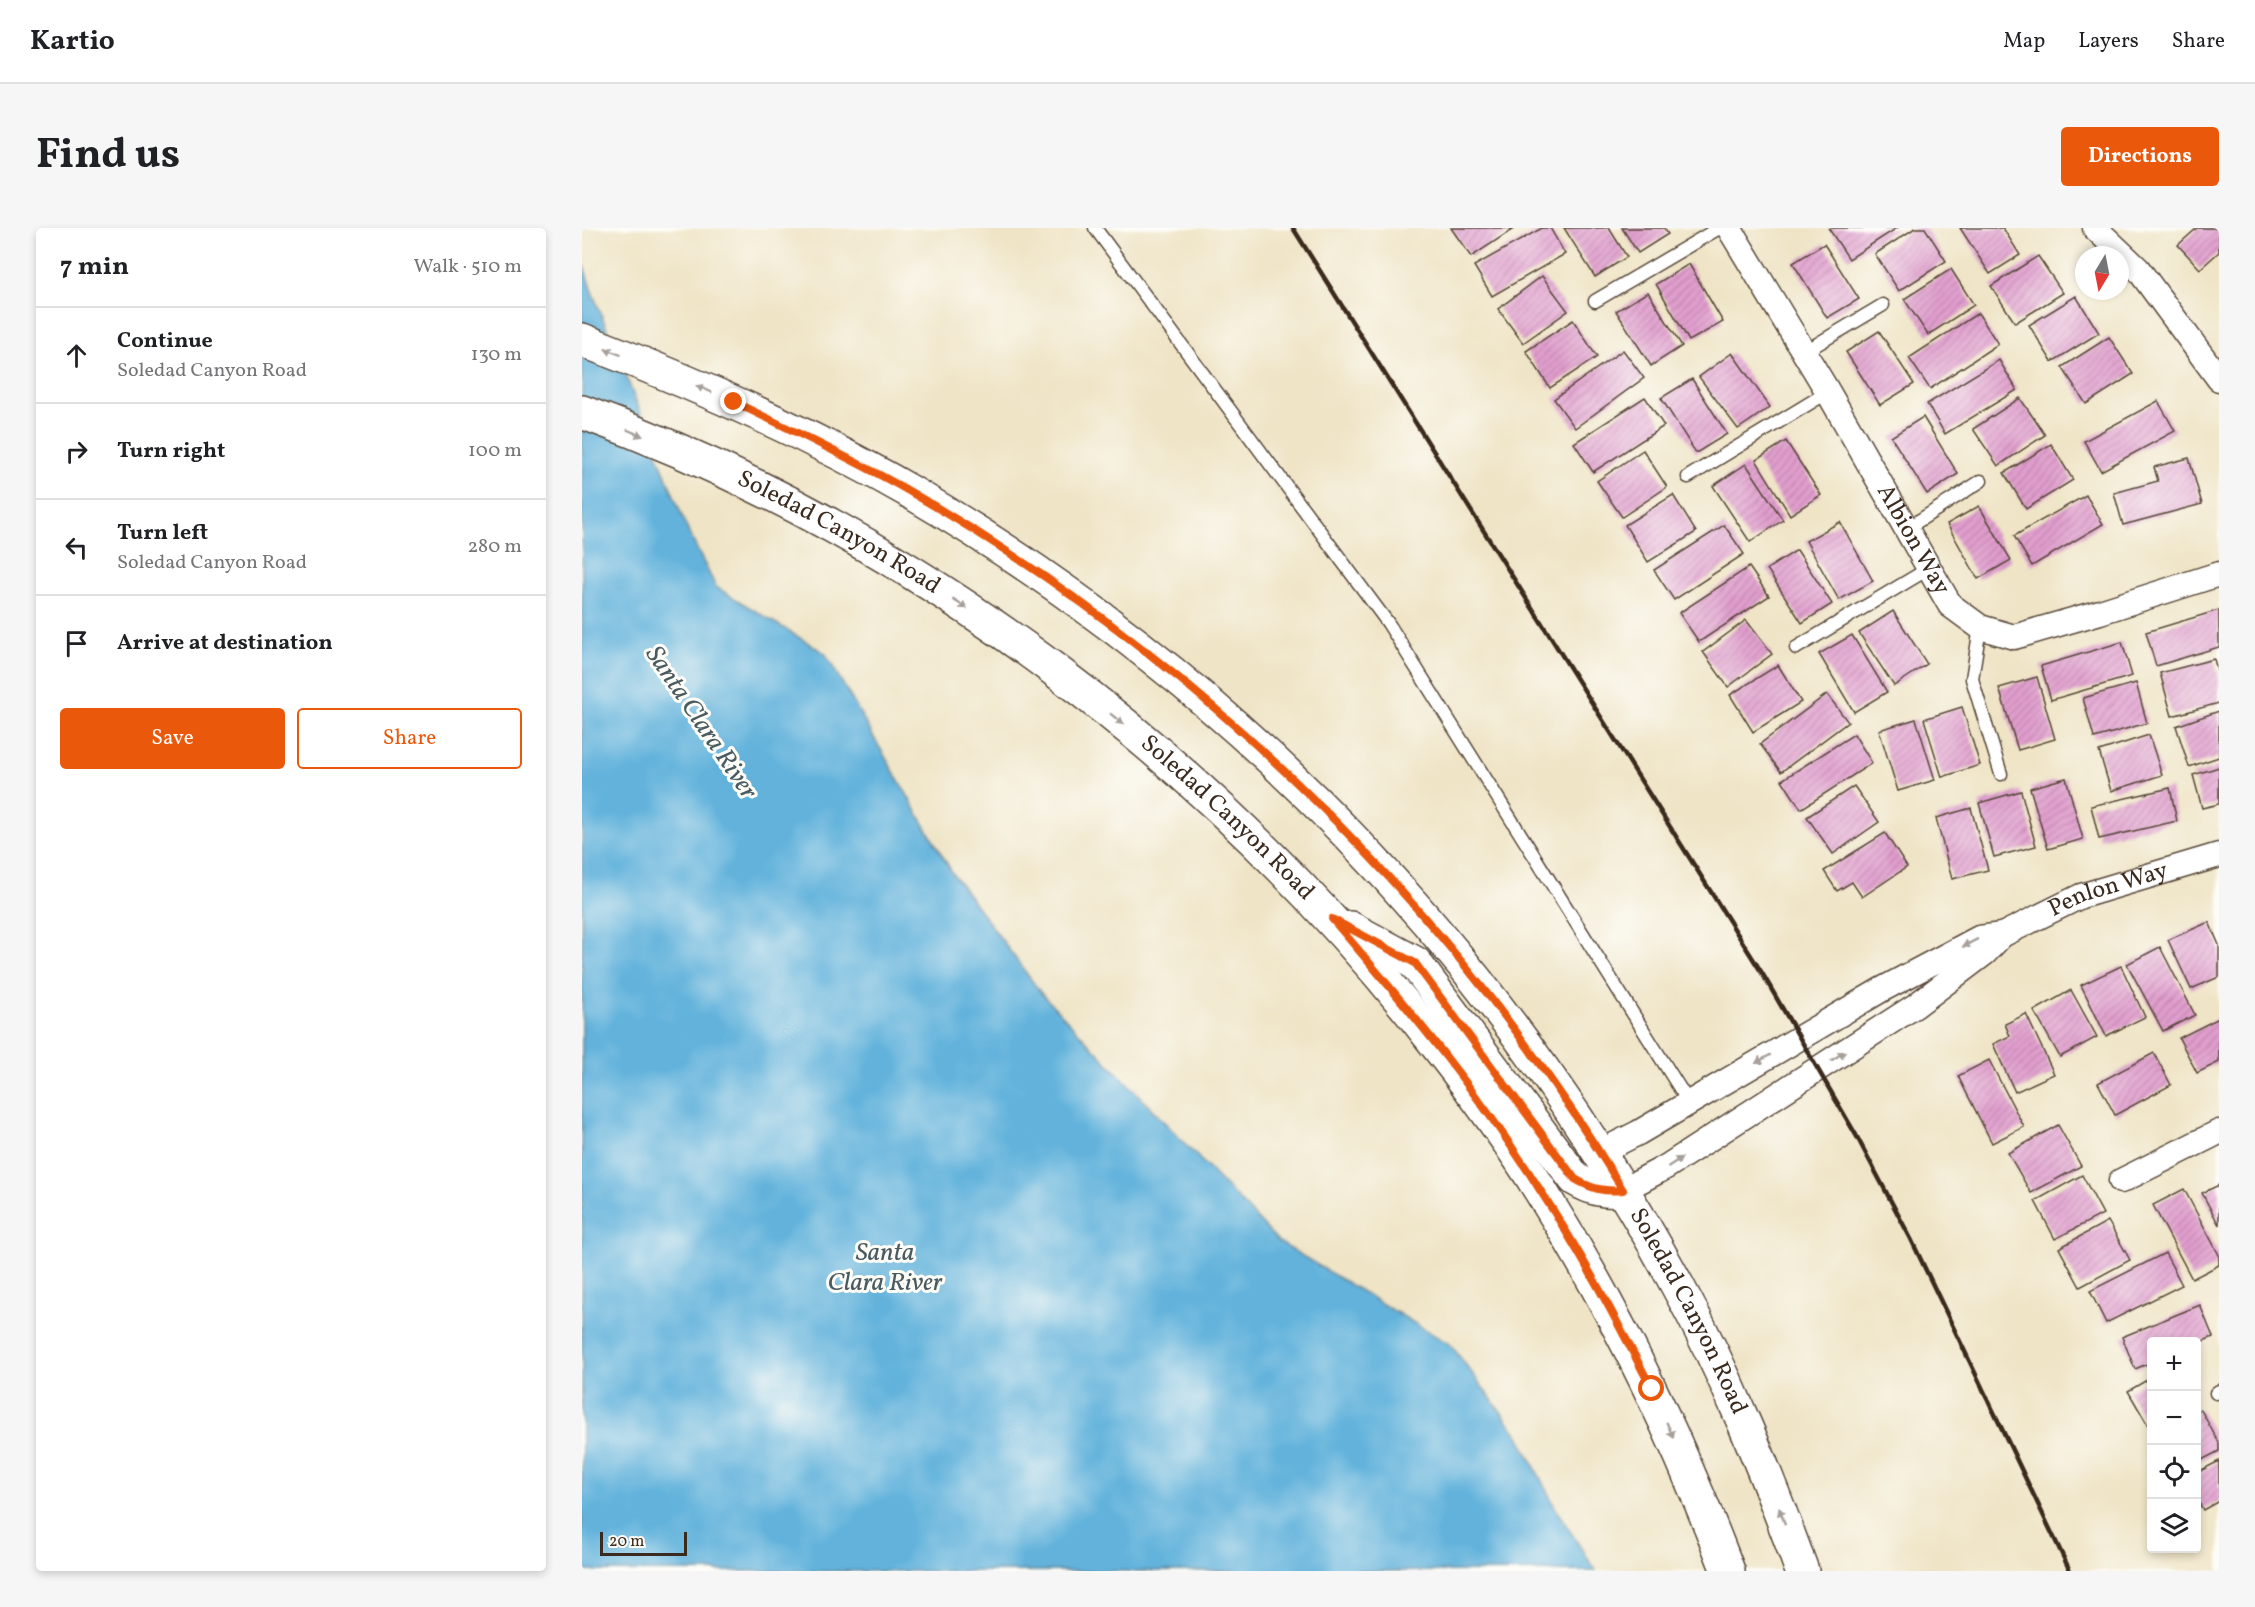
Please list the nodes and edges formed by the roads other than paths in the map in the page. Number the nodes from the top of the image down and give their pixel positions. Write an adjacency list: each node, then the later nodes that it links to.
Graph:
1 (1095, 228): 23 (lane)
2 (1719, 228): 5 (lane)
3 (1729, 228): 8 (street, Albion Way)
4 (2095, 228): 9 (street)
5 (1595, 301)
6 (1882, 305): 8 (lane)
7 (582, 340): 25 (main road, Soledad Canyon Road, one-way to 7)
8 (1804, 352): 10 (street, Albion Way)
9 (2219, 379)
10 (1828, 392): 12 (lane); 14 (street, Albion Way)
11 (582, 412): 21 (main road, Soledad Canyon Road, one-way to 21)
12 (1688, 477)
13 (1982, 481): 14 (lane)
14 (1906, 529): 15 (street, Albion Way)
15 (1928, 569): 17 (street, Albion Way); 18 (lane)
16 (2219, 574): 17 (street, Albion Way)
17 (1980, 627): 19 (lane)
18 (1796, 648)
19 (2001, 774)
20 (2219, 855): 22 (street, Penlon Way)
21 (1332, 919): 27 (main road); 28 (main road, Soledad Canyon Road, one-way to 28)
22 (2002, 935): 23 (street, one-way to 23); 27 (street, one-way to 22)
23 (1689, 1103): 25 (street)
24 (2219, 1132): 26 (street)
25 (1600, 1152): 27 (main road, Soledad Canyon Road)
26 (2121, 1180)
27 (1623, 1190): 29 (main road, Soledad Canyon Road, one-way to 27)
28 (1728, 1571)
29 (1802, 1571)

